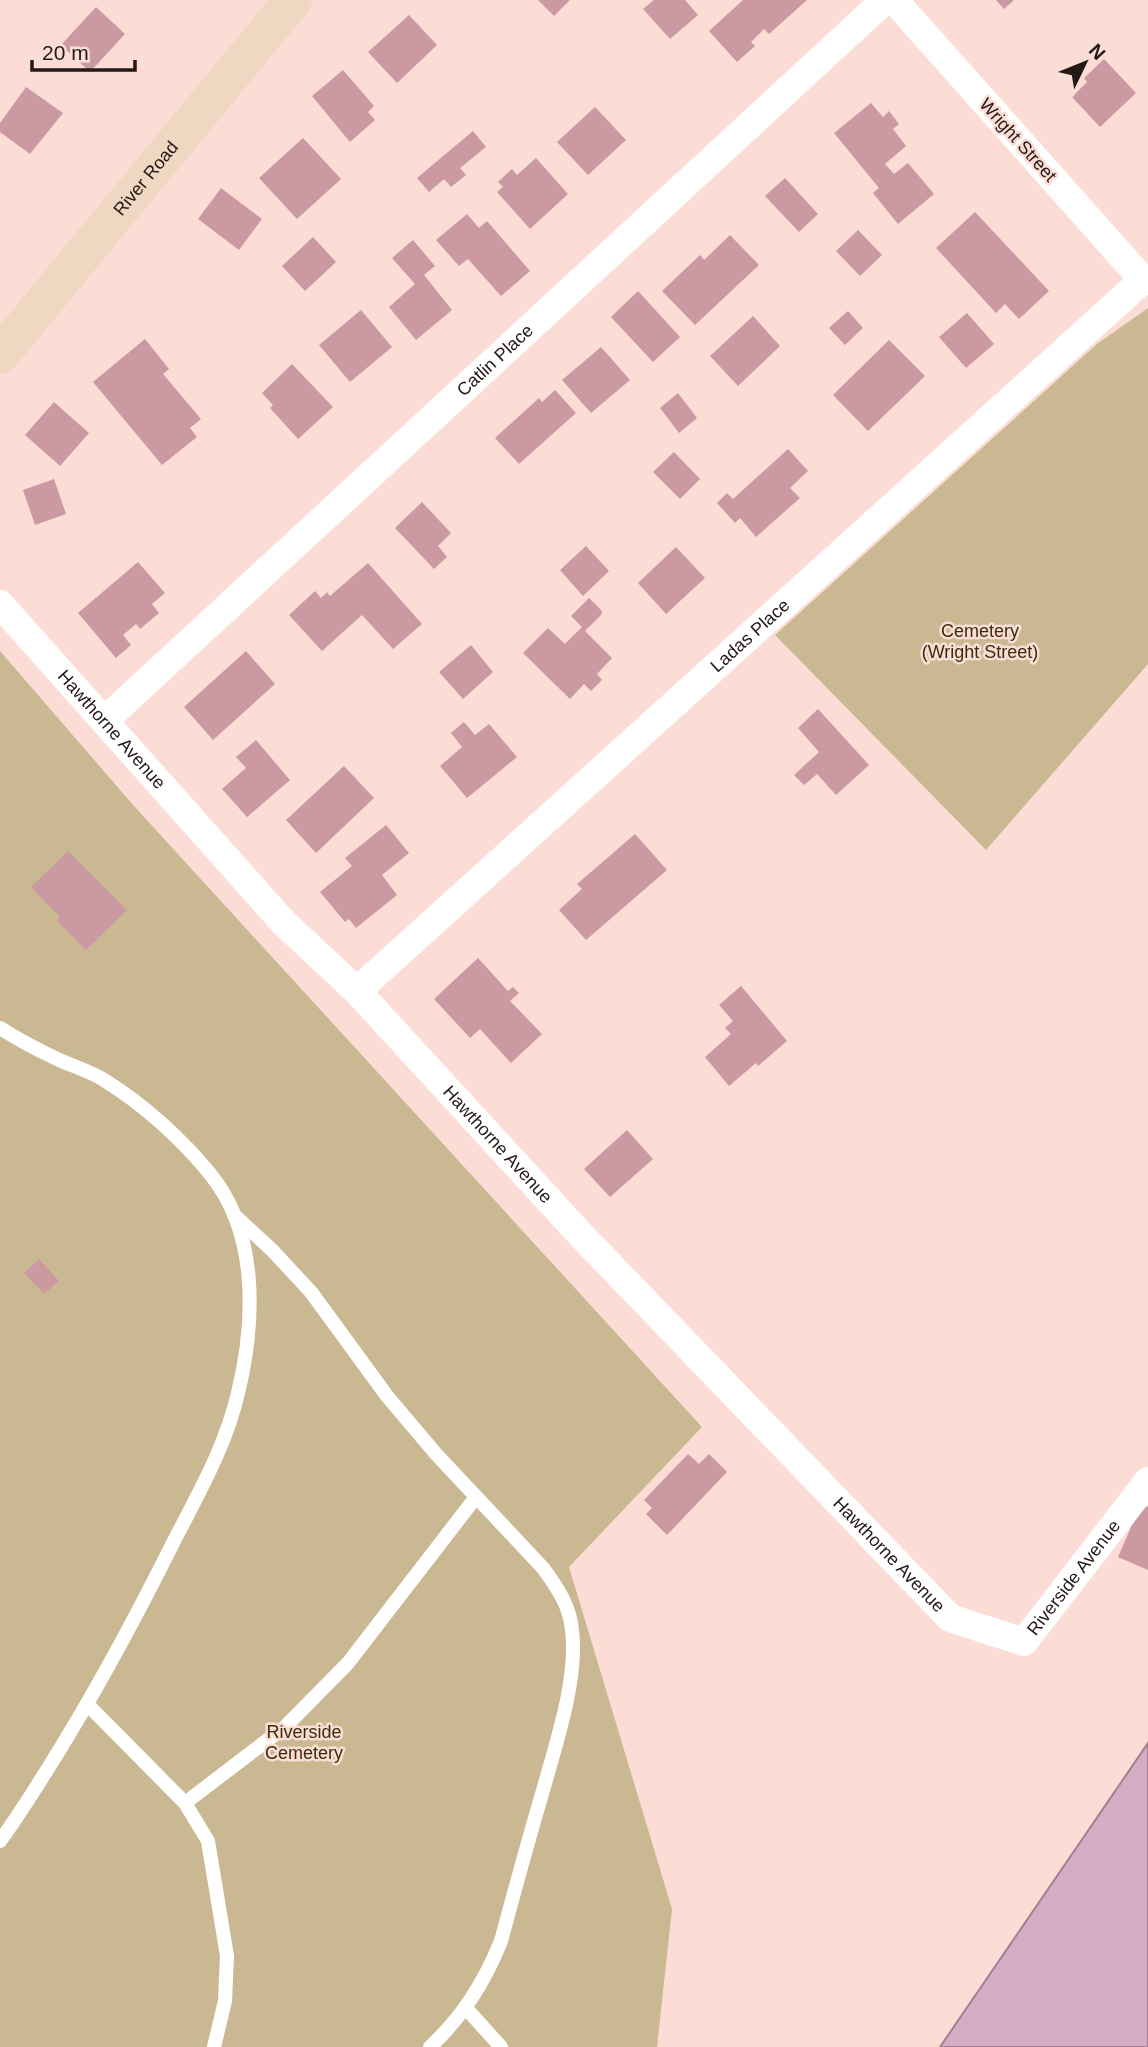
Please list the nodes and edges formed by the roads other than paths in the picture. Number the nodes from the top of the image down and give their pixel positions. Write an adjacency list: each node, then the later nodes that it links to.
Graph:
1 (293, 0): 5 (main road, River Road)
2 (885, 0): 7 (street, Catlin Place)
3 (894, 0): 4 (street, Wright Street)
4 (1143, 280): 8 (street, Ladas Place)
5 (0, 355)
6 (0, 604): 7 (street, Hawthorne Avenue)
7 (104, 721): 8 (street, Hawthorne Avenue)
8 (357, 991): 13 (street, Hawthorne Avenue)
9 (0, 1028): 10 (lane)
10 (234, 1215): 12 (lane); 14 (lane)
11 (1148, 1481): 13 (street, Riverside Avenue)
12 (477, 1497): 15 (lane); 17 (lane)
13 (1024, 1642)
14 (87, 1704): 15 (lane); 16 (lane)
15 (184, 1802): 18 (lane)
16 (0, 1841)
17 (466, 2007): 19 (lane); 20 (lane)
18 (214, 2047)
19 (430, 2047)
20 (501, 2047)

